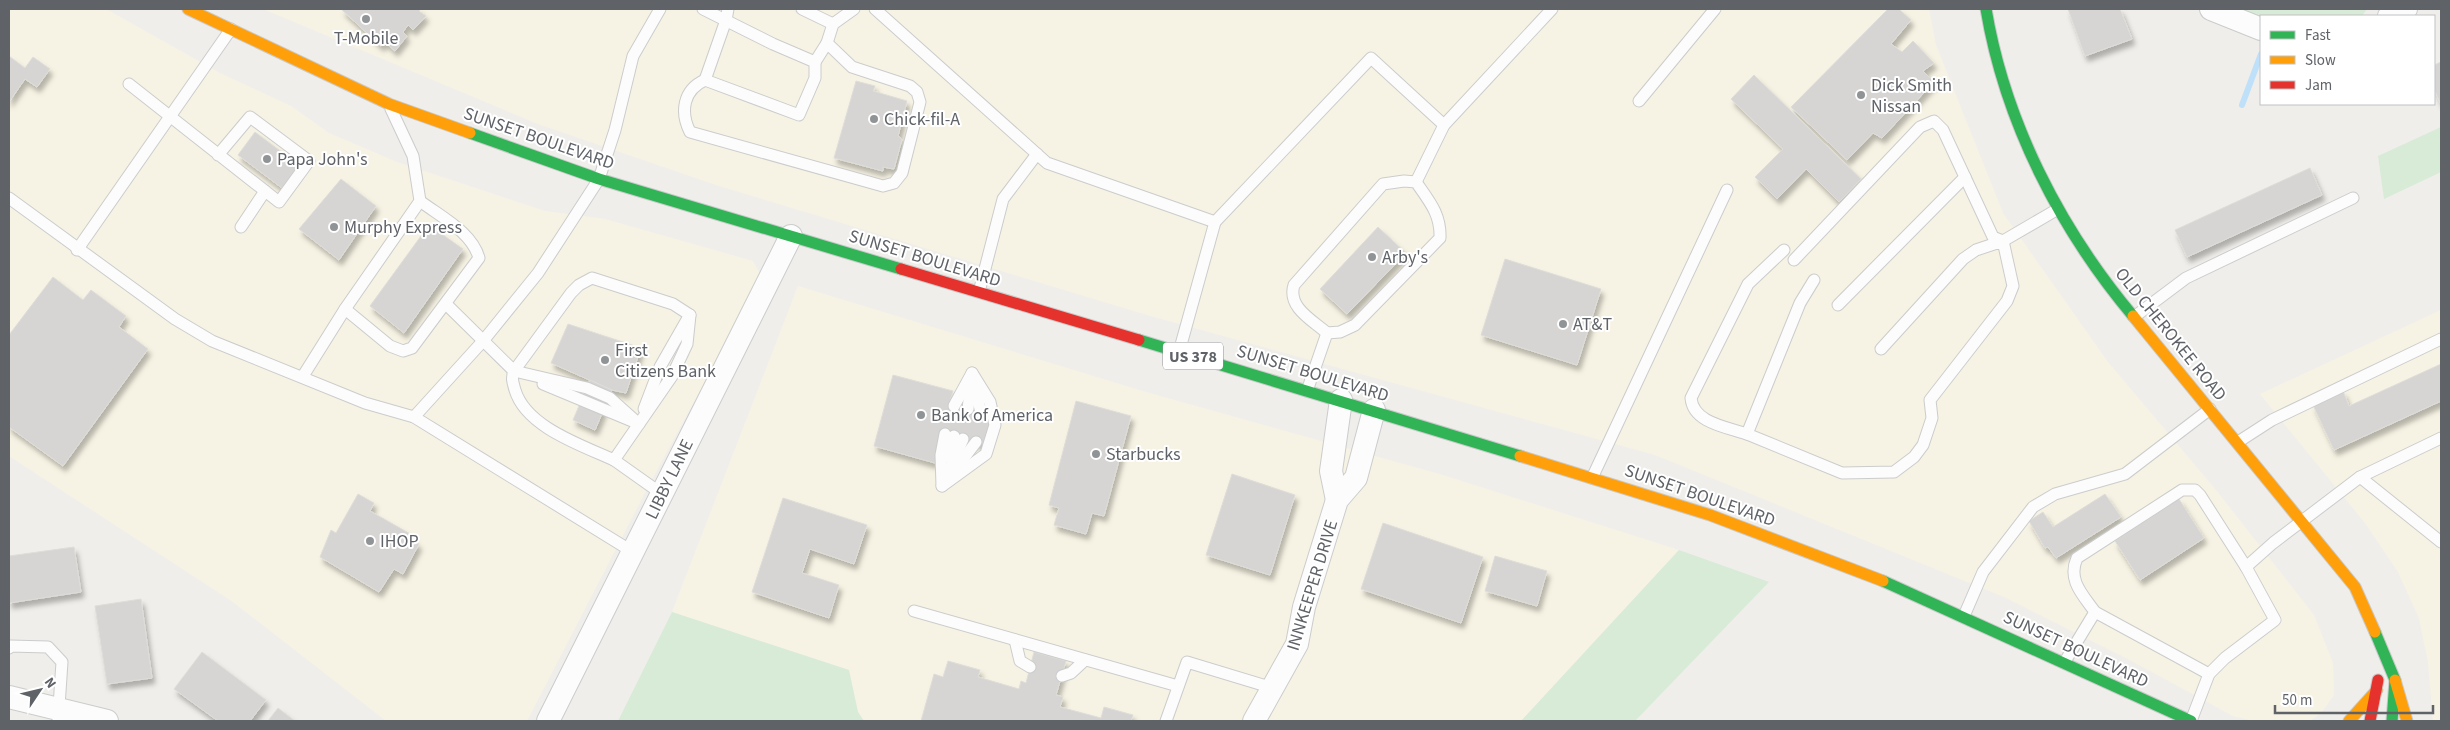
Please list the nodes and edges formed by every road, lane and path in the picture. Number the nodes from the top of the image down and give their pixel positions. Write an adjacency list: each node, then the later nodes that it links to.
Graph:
1 (188, 9): 15 (main road, SUNSET BOULEVARD / US 378)
2 (660, 9): 28 (lane)
3 (702, 9): 12 (lane)
4 (802, 9): 14 (lane)
5 (854, 9): 14 (lane)
6 (875, 9): 26 (lane)
7 (1552, 9): 24 (lane)
8 (1715, 9): 21 (lane)
9 (1986, 9): 35 (main road, OLD CHEROKEE ROAD)
10 (2211, 9): 16 (street)
11 (2406, 9): 13 (street)
12 (727, 14): 18 (lane); 19 (lane)
13 (2391, 15)
14 (833, 24): 17 (lane)
15 (231, 29): 22 (main road, SUNSET BOULEVARD / US 378); 23 (lane)
16 (2260, 29)
17 (827, 43): 18 (lane); 19 (lane)
18 (815, 62): 19 (lane)
19 (704, 80)
20 (129, 84): 23 (lane)
21 (1639, 100)
22 (389, 104): 28 (main road, SUNSET BOULEVARD / US 378); 34 (lane)
23 (170, 117): 25 (lane); 40 (lane)
24 (1444, 125): 29 (lane); 36 (lane)
25 (218, 154): 31 (lane); 31 (lane)
26 (1037, 154): 36 (lane); 44 (lane)
27 (1965, 177): 39 (lane); 42 (lane); 46 (lane)
28 (599, 179): 38 (main road, SUNSET BOULEVARD / US 378); 51 (lane)
29 (1416, 182): 49 (lane); 49 (lane)
30 (1727, 190): 71 (lane)
31 (265, 192): 37 (lane)
32 (9, 198): 40 (lane)
33 (2353, 198): 48 (lane)
34 (420, 201): 45 (lane); 47 (lane)
35 (2058, 209): 39 (lane); 48 (main road, OLD CHEROKEE ROAD)
36 (1215, 222): 53 (lane)
37 (241, 227)
38 (791, 236): 44 (main road, SUNSET BOULEVARD / US 378); 74 (street, LIBBY LANE)
39 (2002, 241): 52 (lane); 65 (lane)
40 (78, 250): 56 (lane)
41 (1784, 250): 65 (lane)
42 (1794, 260)
43 (1814, 280): 65 (lane)
44 (979, 292): 53 (main road, SUNSET BOULEVARD / US 378)
45 (446, 304): 47 (lane); 51 (lane)
46 (1838, 305)
47 (345, 309): 56 (lane)
48 (2134, 317): 60 (main road, OLD CHEROKEE ROAD)
49 (1327, 333): 57 (lane)
50 (2441, 339): 69 (lane)
51 (483, 341): 54 (lane); 63 (lane)
52 (1881, 349)
53 (1179, 352): 57 (main road, SUNSET BOULEVARD / US 378)
54 (514, 371): 64 (lane); 64 (lane); 70 (lane)
55 (972, 373): 59 (lane); 62 (lane); 73 (lane)
56 (303, 376): 63 (lane)
57 (1308, 391): 58 (main road, SUNSET BOULEVARD / US 378)
58 (1341, 400): 61 (main road, SUNSET BOULEVARD / US 378); 75 (street, INNKEEPER DRIVE)
59 (960, 407)
60 (2210, 409): 69 (main road, OLD CHEROKEE ROAD); 82 (lane)
61 (1374, 410): 71 (main road, SUNSET BOULEVARD / US 378); 75 (street, INNKEEPER DRIVE)
62 (981, 413)
63 (414, 417): 78 (lane)
64 (639, 424): 70 (lane)
65 (1746, 434)
66 (954, 436): 73 (lane)
67 (2441, 438): 72 (lane)
68 (976, 442): 73 (lane)
69 (2237, 443): 76 (main road, OLD CHEROKEE ROAD)
70 (614, 460): 74 (lane)
71 (1592, 478): 82 (main road, SUNSET BOULEVARD / US 378)
72 (2360, 478): 76 (lane); 77 (lane)
73 (942, 486)
74 (662, 494): 78 (street, LIBBY LANE)
75 (1338, 500): 93 (street, INNKEEPER DRIVE)
76 (2303, 521): 79 (lane); 85 (main road, OLD CHEROKEE ROAD)
77 (2441, 542)
78 (633, 552): 98 (street, LIBBY LANE)
79 (2246, 567): 81 (lane); 89 (lane)
80 (914, 611): 83 (lane)
81 (2095, 612): 87 (lane); 89 (lane)
82 (1964, 616): 87 (main road, SUNSET BOULEVARD / US 378)
83 (1015, 640): 86 (lane); 88 (lane)
84 (9, 648): 96 (lane)
85 (2382, 652): 91 (main road, OLD CHEROKEE ROAD); 94 (main road, OLD CHEROKEE ROAD)
86 (1085, 660): 90 (lane); 92 (lane)
87 (2064, 663): 101 (main road, SUNSET BOULEVARD / US 378)
88 (1030, 667)
89 (2210, 674): 101 (lane)
90 (1062, 676)
91 (2396, 680): 104 (main road); 105 (main road, OLD CHEROKEE ROAD)
92 (1178, 686): 93 (lane); 99 (lane)
93 (1273, 688): 100 (street, INNKEEPER DRIVE)
94 (2377, 690): 102 (main road); 103 (main road, OLD CHEROKEE ROAD)
95 (9, 697): 96 (street)
96 (59, 715): 97 (street)
97 (107, 721)
98 (548, 721)
99 (1166, 721)
100 (1254, 721)
101 (2191, 721)
102 (2349, 721)
103 (2370, 721)
104 (2392, 721)
105 (2407, 721)

